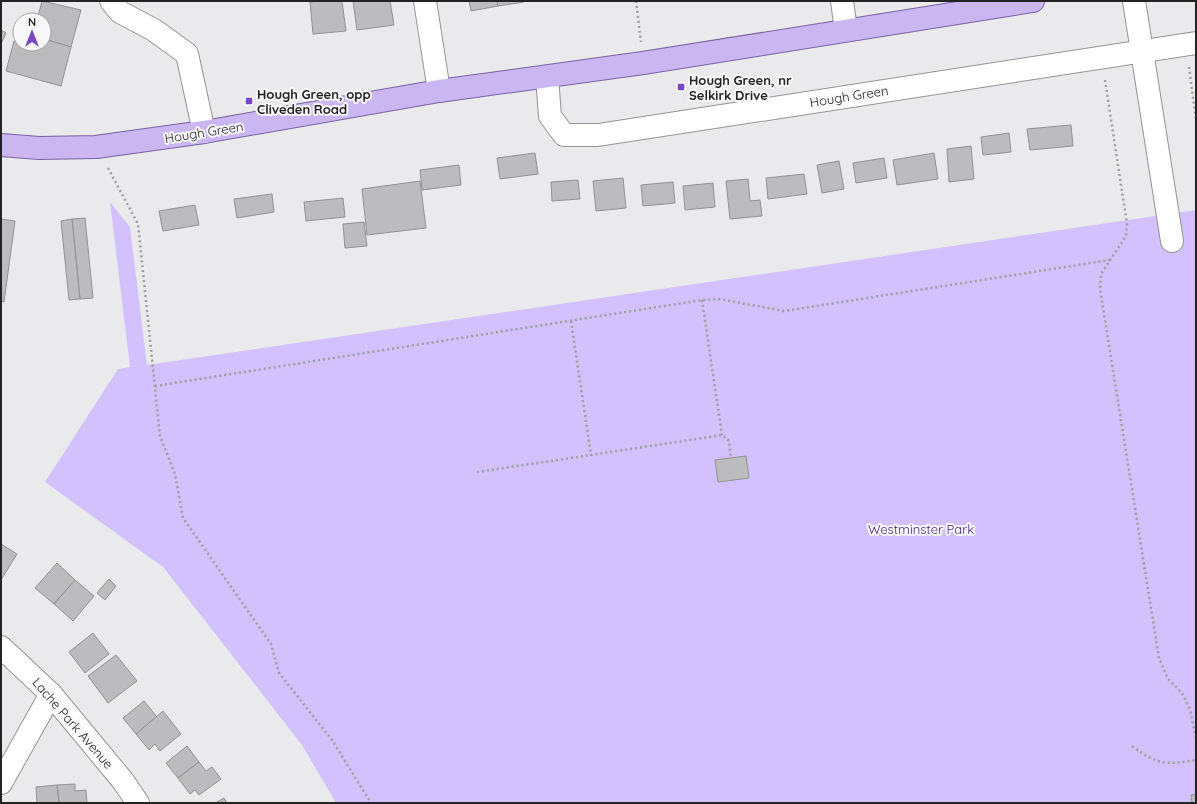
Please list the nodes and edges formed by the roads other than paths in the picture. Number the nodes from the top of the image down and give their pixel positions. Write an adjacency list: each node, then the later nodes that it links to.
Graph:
1 (111, 1): 11 (street)
2 (425, 1): 10 (street)
3 (842, 1): 6 (street)
4 (1033, 1): 6 (main road, Hough Green)
5 (1134, 1): 8 (street)
6 (846, 30): 9 (main road, Hough Green)
7 (1191, 44): 8 (street, Hough Green)
8 (1143, 51): 9 (street, Hough Green); 13 (street)
9 (547, 77): 10 (main road, Hough Green)
10 (439, 91): 11 (main road, Hough Green)
11 (204, 132): 12 (main road, Hough Green)
12 (1, 145)
13 (1172, 241)
14 (1, 647): 15 (street, Lache Park Avenue)
15 (51, 694): 16 (street); 17 (street, Lache Park Avenue)
16 (1, 783)
17 (138, 803)

